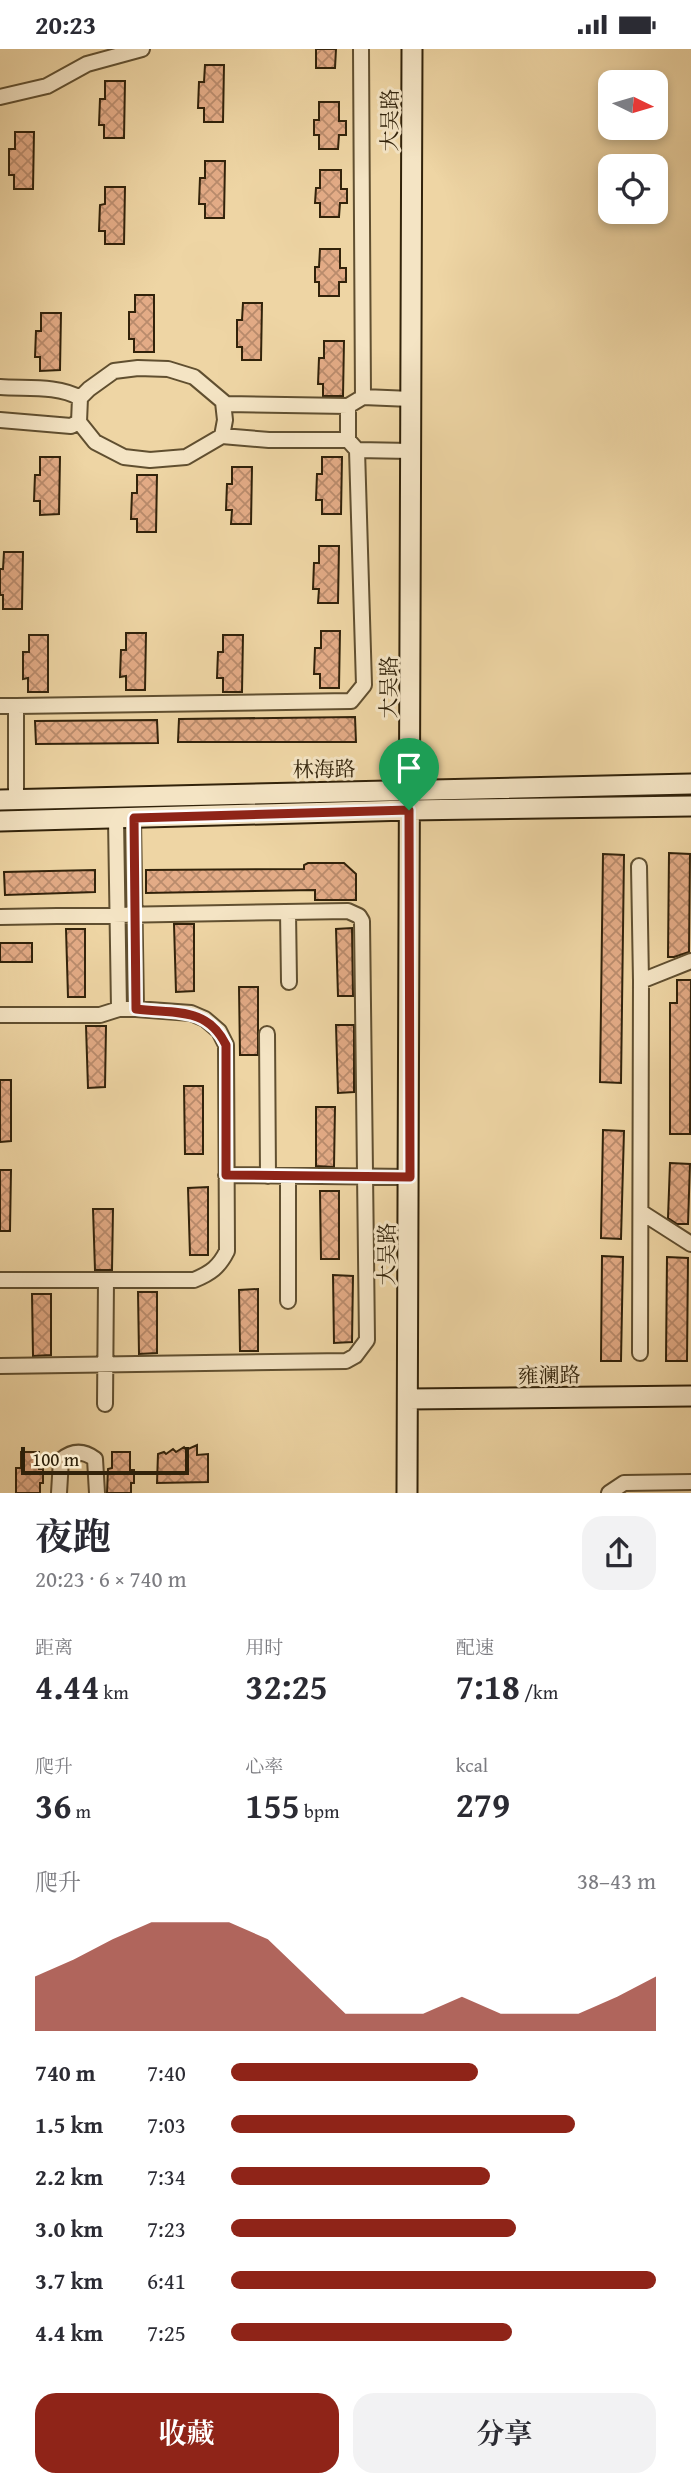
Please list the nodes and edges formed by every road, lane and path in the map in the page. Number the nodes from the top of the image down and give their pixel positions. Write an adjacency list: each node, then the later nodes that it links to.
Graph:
1 (142, 49): 4 (street)
2 (360, 49): 6 (street)
3 (411, 49): 8 (street, 大吴路)
4 (0, 97)
5 (0, 387): 7 (street)
6 (363, 397): 8 (street); 10 (street)
7 (80, 398): 9 (street); 12 (street)
8 (411, 399): 15 (street, 大吴路)
9 (223, 401): 10 (street); 13 (street)
10 (348, 406): 14 (street)
11 (0, 420): 12 (street)
12 (79, 422): 13 (street)
13 (222, 436): 14 (street)
14 (353, 445): 15 (street); 17 (street)
15 (411, 451): 19 (street, 大吴路)
16 (0, 706): 17 (street)
17 (16, 706): 20 (street)
18 (691, 784): 19 (street, 林海路)
19 (410, 789): 20 (street, 林海路); 22 (street, 大吴路)
20 (8, 800)
21 (691, 806): 22 (street, 林海路)
22 (409, 810): 23 (street, 林海路); 41 (street, 大吴路)
23 (125, 818): 24 (street, 林海路); 27 (street); 28 (street)
24 (0, 821)
25 (639, 866): 31 (street)
26 (288, 912): 27 (street); 32 (street); 40 (street)
27 (134, 913): 28 (street); 34 (street)
28 (118, 914): 29 (street); 33 (street)
29 (0, 917)
30 (691, 961): 31 (street)
31 (641, 981): 42 (street)
32 (289, 982)
33 (119, 1009): 34 (street); 35 (street)
34 (136, 1009): 37 (street)
35 (0, 1015)
36 (267, 1034): 38 (street)
37 (226, 1175): 38 (street); 45 (street)
38 (268, 1176): 39 (street)
39 (288, 1176): 40 (street); 46 (street)
40 (365, 1176): 41 (street); 48 (street)
41 (410, 1177): 51 (street, 大吴路)
42 (641, 1212): 43 (street); 47 (street)
43 (691, 1244)
44 (0, 1280): 45 (street)
45 (106, 1280): 48 (street)
46 (288, 1301)
47 (640, 1353)
48 (105, 1364): 49 (street); 52 (street)
49 (0, 1366)
50 (691, 1396): 51 (street, 雍澜路)
51 (408, 1399): 57 (street, 大吴路)
52 (105, 1404)
53 (691, 1482): 54 (street)
54 (652, 1488): 58 (street)
55 (59, 1493): 56 (street)
56 (97, 1493)
57 (407, 1493)
58 (609, 1493)

